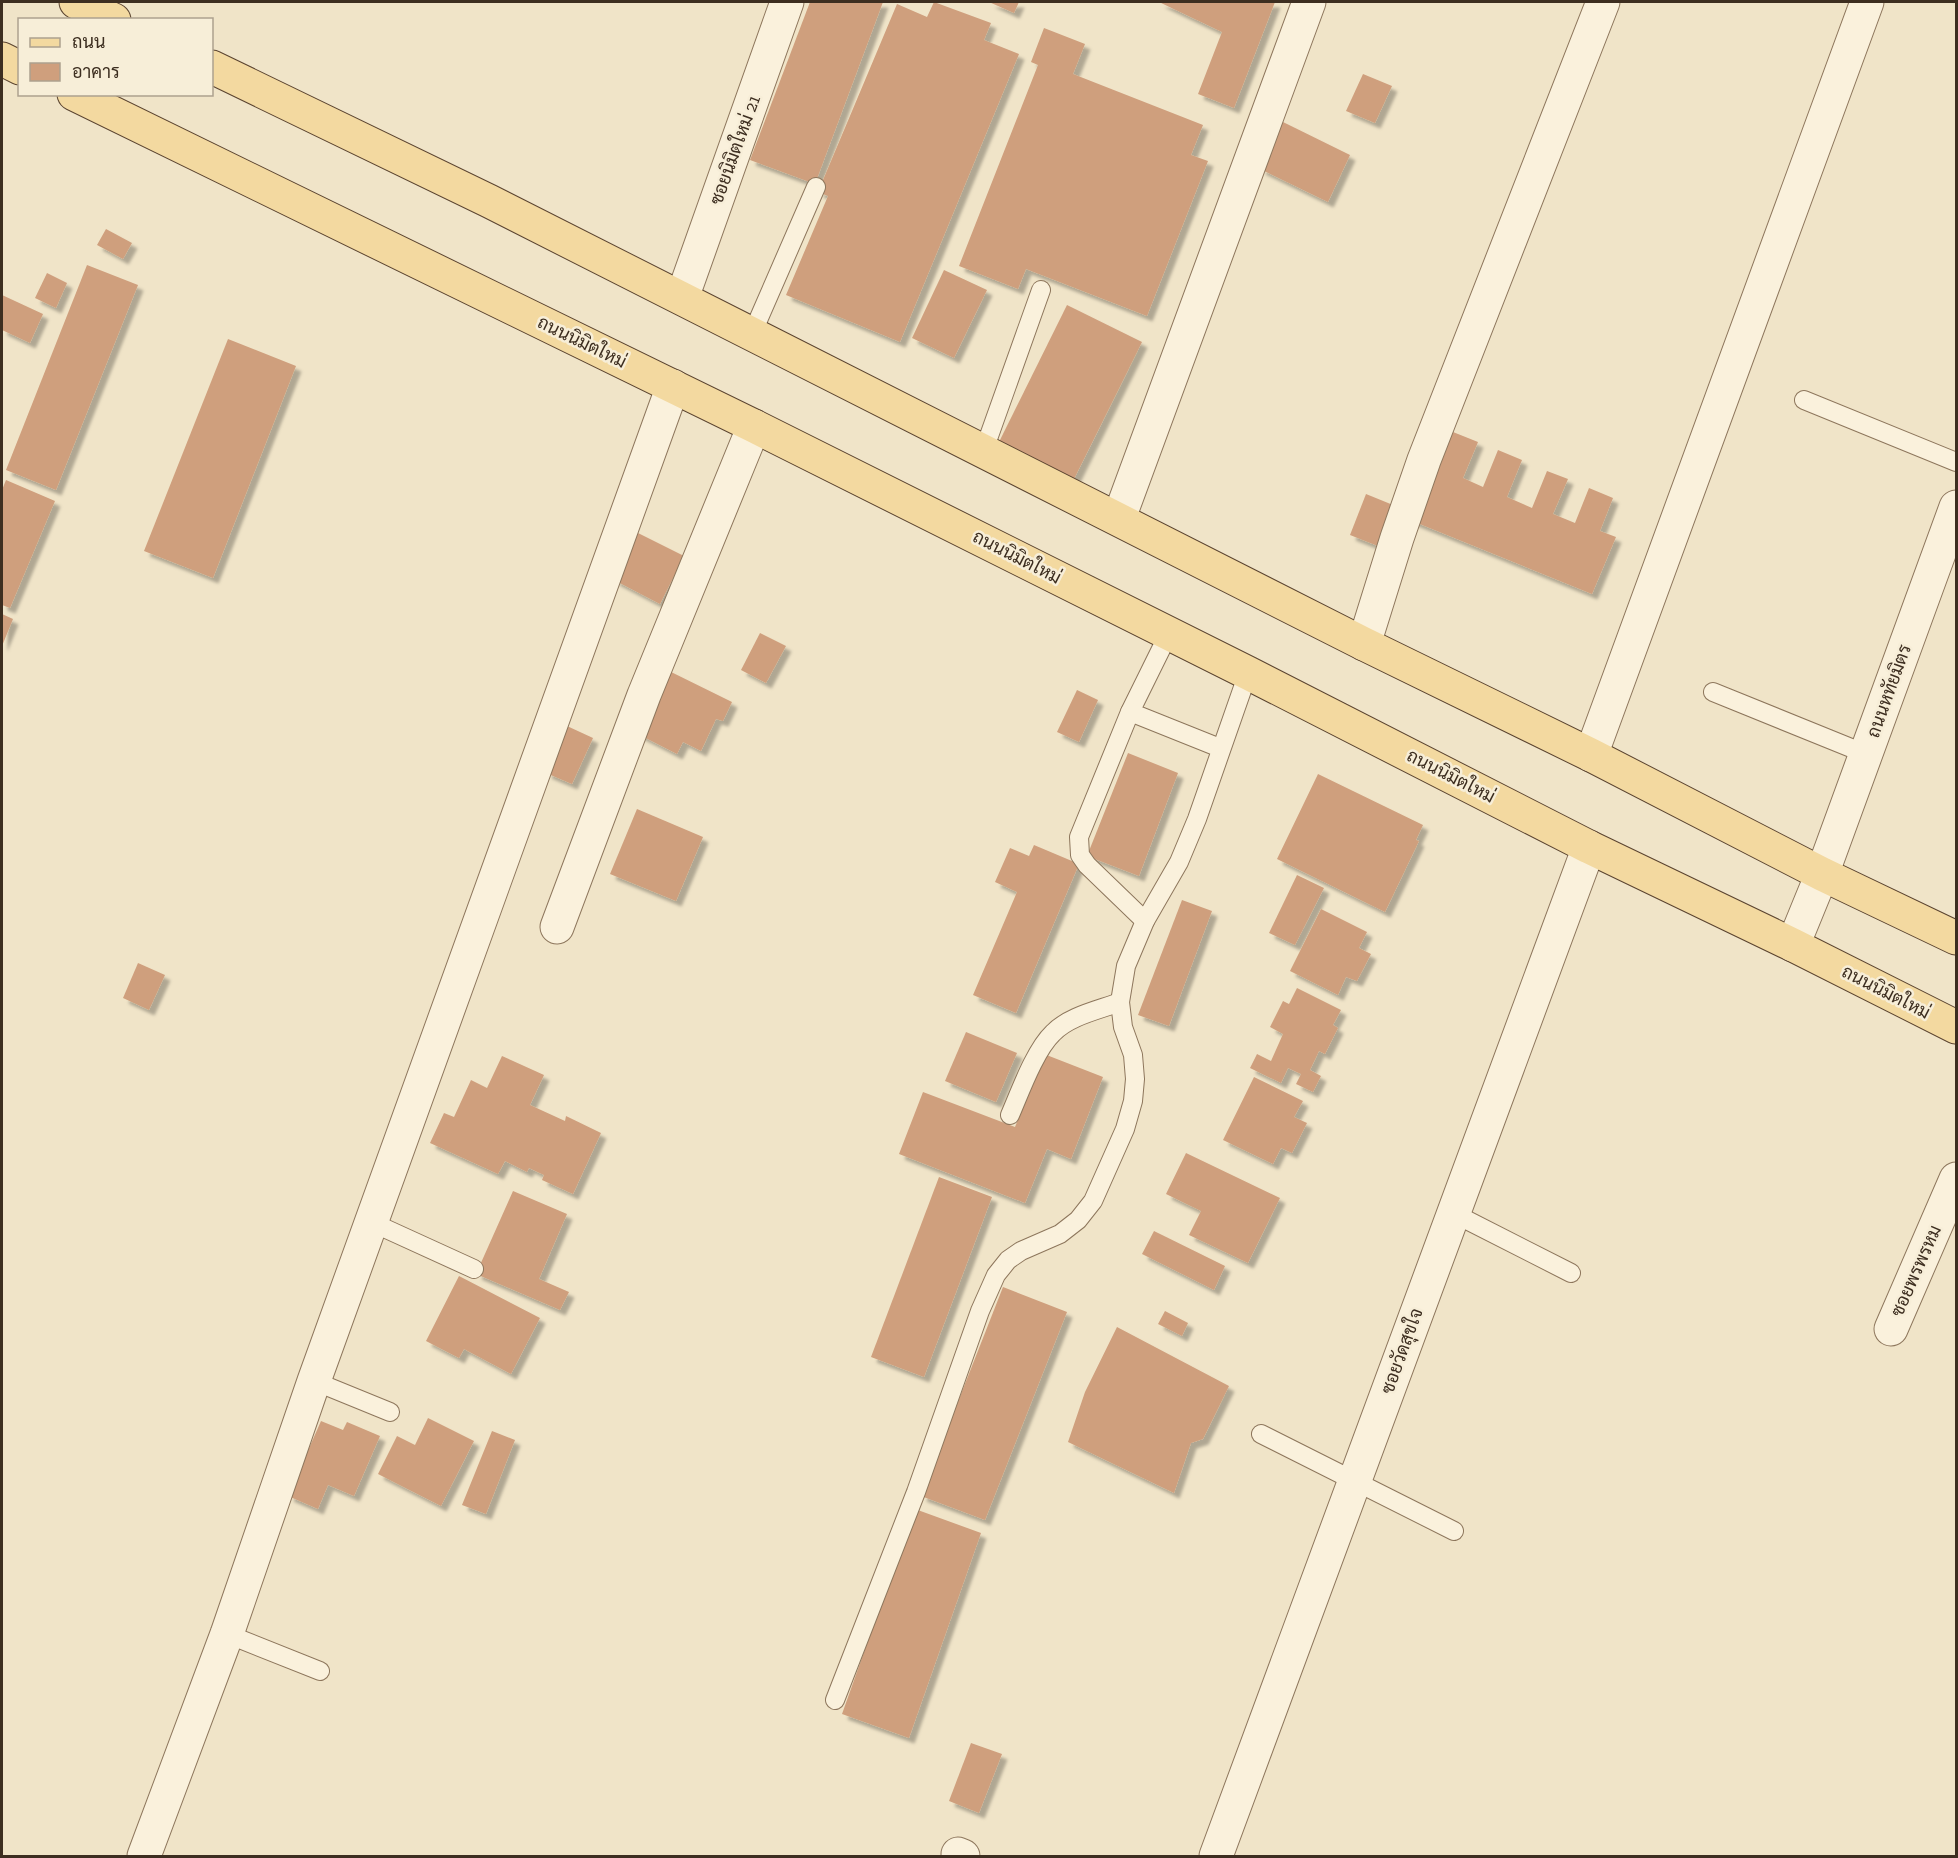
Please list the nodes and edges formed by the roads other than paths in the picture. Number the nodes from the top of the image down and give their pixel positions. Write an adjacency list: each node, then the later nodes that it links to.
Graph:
1 (76, 2): 6 (main road)
2 (788, 2): 13 (street, ซอยนิมิตใหม่ 21)
3 (1309, 2): 21 (street)
4 (1603, 2): 23 (street)
5 (1867, 2): 29 (street)
6 (110, 18)
7 (2, 59): 8 (main road)
8 (18, 67)
9 (213, 67): 13 (main road)
10 (78, 96): 15 (main road, ถนนนิมิตใหม่)
11 (816, 187): 14 (lane)
12 (1041, 290): 18 (lane)
13 (682, 298): 14 (main road)
14 (752, 333): 18 (main road)
15 (673, 386): 17 (main road, ถนนนิมิตใหม่); 41 (street)
16 (1804, 400): 19 (lane)
17 (754, 426): 22 (main road, ถนนนิมิตใหม่); 33 (street)
18 (984, 450): 21 (main road)
19 (1956, 462)
20 (1956, 507): 28 (street, ถนนหทัยมิตร)
21 (1119, 518): 23 (main road)
22 (1169, 633): 24 (main road, ถนนนิมิตใหม่); 26 (lane)
23 (1364, 644): 29 (main road)
24 (1248, 673): 27 (lane); 30 (main road, ถนนนิมิตใหม่)
25 (1713, 692): 28 (lane)
26 (1130, 712): 27 (lane); 32 (lane)
27 (1220, 748): 32 (lane)
28 (1866, 754): 31 (street, ถนนหทัยมิตร)
29 (1591, 755): 31 (main road)
30 (1589, 847): 35 (main road, ถนนนิมิตใหม่); 40 (street, ซอยวัดสุขใจ)
31 (1822, 874): 34 (main road); 35 (street, ถนนหทัยมิตร)
32 (1145, 921): 36 (lane)
33 (557, 927)
34 (1956, 938)
35 (1793, 945): 37 (main road, ถนนนิมิตใหม่)
36 (1120, 1002): 38 (lane); 52 (lane)
37 (1956, 1027)
38 (1010, 1115)
39 (1956, 1179): 44 (street, ซอยพรพรหม)
40 (1453, 1213): 43 (lane); 48 (street, ซอยวัดสุขใจ)
41 (371, 1222): 42 (lane); 45 (street)
42 (474, 1269)
43 (1571, 1273)
44 (1891, 1329)
45 (314, 1381): 46 (lane); 50 (street)
46 (390, 1412)
47 (1261, 1434): 48 (lane)
48 (1354, 1480): 49 (lane); 54 (street, ซอยวัดสุขใจ)
49 (1454, 1531)
50 (228, 1634): 51 (lane); 53 (street)
51 (320, 1671)
52 (835, 1700)
53 (144, 1857)
54 (1216, 1857)

